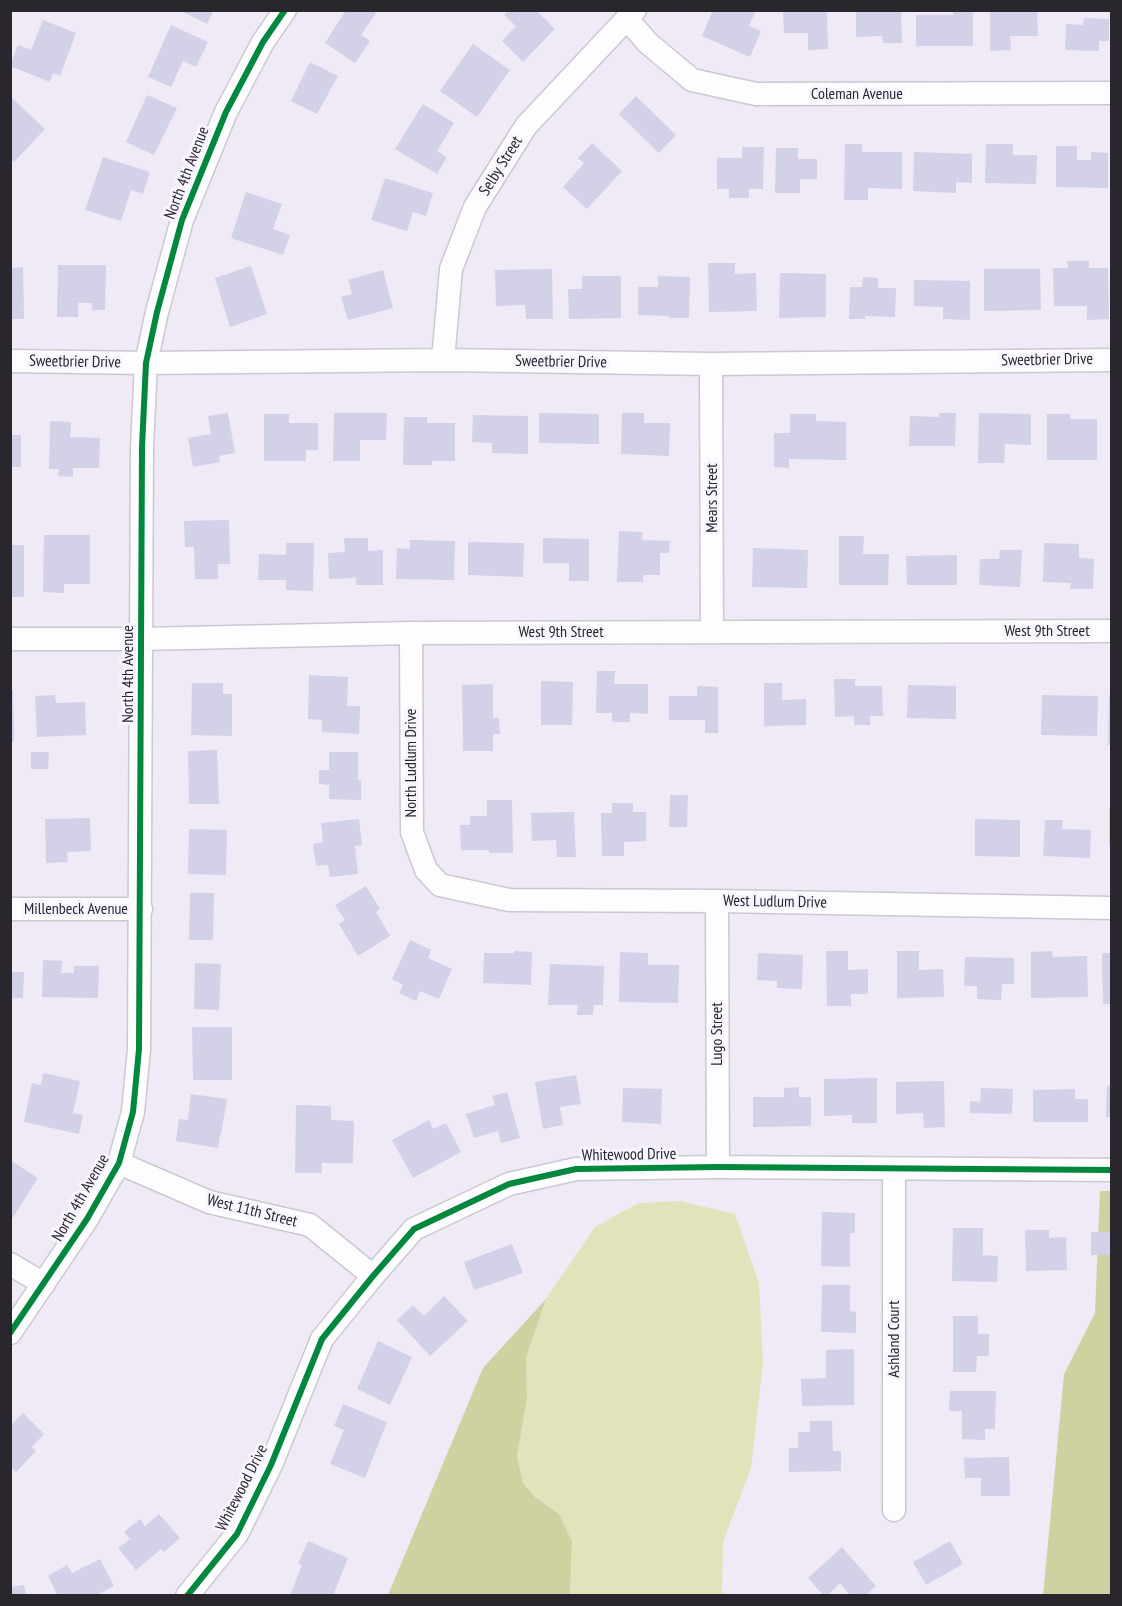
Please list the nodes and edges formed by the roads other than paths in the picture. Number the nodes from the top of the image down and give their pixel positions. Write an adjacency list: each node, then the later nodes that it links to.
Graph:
1 (285, 10): 7 (street, North 4th Avenue)
2 (631, 15): 3 (street, Coleman Avenue); 4 (street, Selby Street)
3 (1112, 93)
4 (444, 360): 7 (street, Sweetbrier Drive); 8 (street, Sweetbrier Drive)
5 (1112, 360): 8 (street, Sweetbrier Drive)
6 (10, 361): 7 (street, Sweetbrier Drive)
7 (146, 363): 13 (street, North 4th Avenue)
8 (711, 364): 10 (street, Mears Street)
9 (1112, 631): 10 (street, West 9th Street)
10 (712, 632): 11 (street, West 9th Street)
11 (411, 633): 13 (street, West 9th Street); 14 (street, North Ludlum Drive)
12 (10, 639): 13 (street, West 9th Street)
13 (141, 639): 18 (street, North 4th Avenue)
14 (440, 885): 15 (street, West Ludlum Drive)
15 (717, 901): 16 (street, West Ludlum Drive); 20 (street, Lugo Street)
16 (1112, 908)
17 (10, 909): 18 (street, Millenbeck Avenue)
18 (141, 909): 19 (street, North 4th Avenue)
19 (119, 1163): 24 (street, West 11th Street); 25 (street, North 4th Avenue)
20 (718, 1167): 21 (street, Whitewood Drive); 24 (street, Whitewood Drive)
21 (894, 1169): 22 (street, Whitewood Drive); 27 (street, Ashland Court)
22 (1112, 1170)
23 (10, 1264): 25 (street)
24 (373, 1276): 28 (street, Whitewood Drive)
25 (44, 1284): 26 (street, North 4th Avenue)
26 (10, 1333)
27 (894, 1510)
28 (187, 1596)

